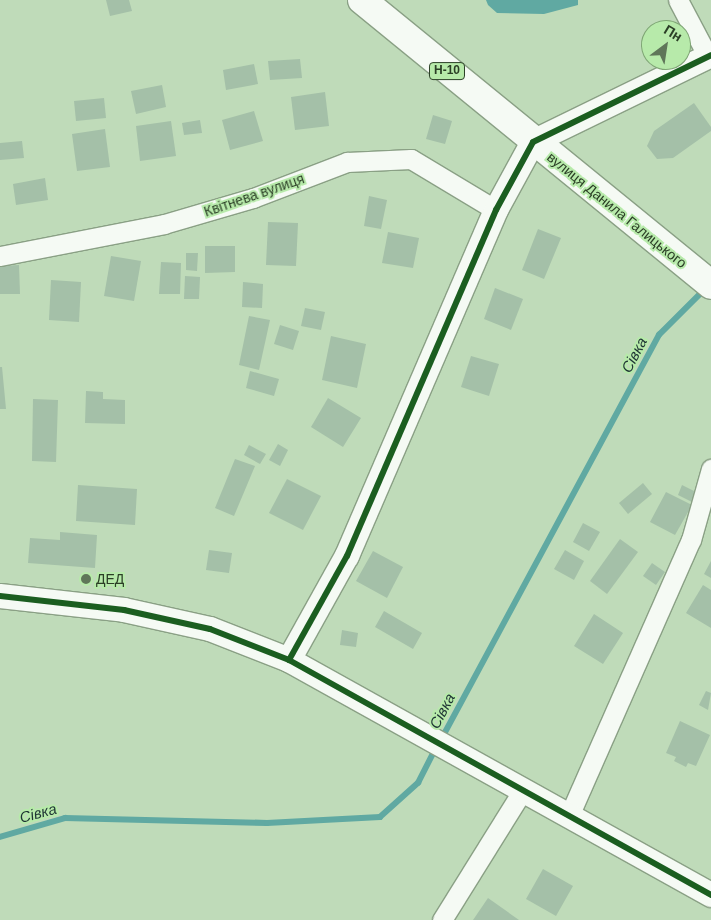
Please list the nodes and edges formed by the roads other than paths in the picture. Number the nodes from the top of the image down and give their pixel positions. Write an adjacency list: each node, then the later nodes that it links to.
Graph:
1 (362, 0): 4 (main road, вулиця Данила Галицького / Н-10)
2 (678, 0): 3 (street)
3 (710, 56): 4 (street)
4 (533, 142): 5 (street); 7 (main road, вулиця Данила Галицького / Н-10)
5 (496, 210): 6 (street, Квітнева вулиця); 10 (street)
6 (0, 256)
7 (711, 285)
8 (711, 469): 12 (street)
9 (0, 596): 10 (street)
10 (289, 660): 11 (street)
11 (523, 790): 12 (street); 14 (street)
12 (569, 816): 13 (street)
13 (711, 895)
14 (442, 920)

